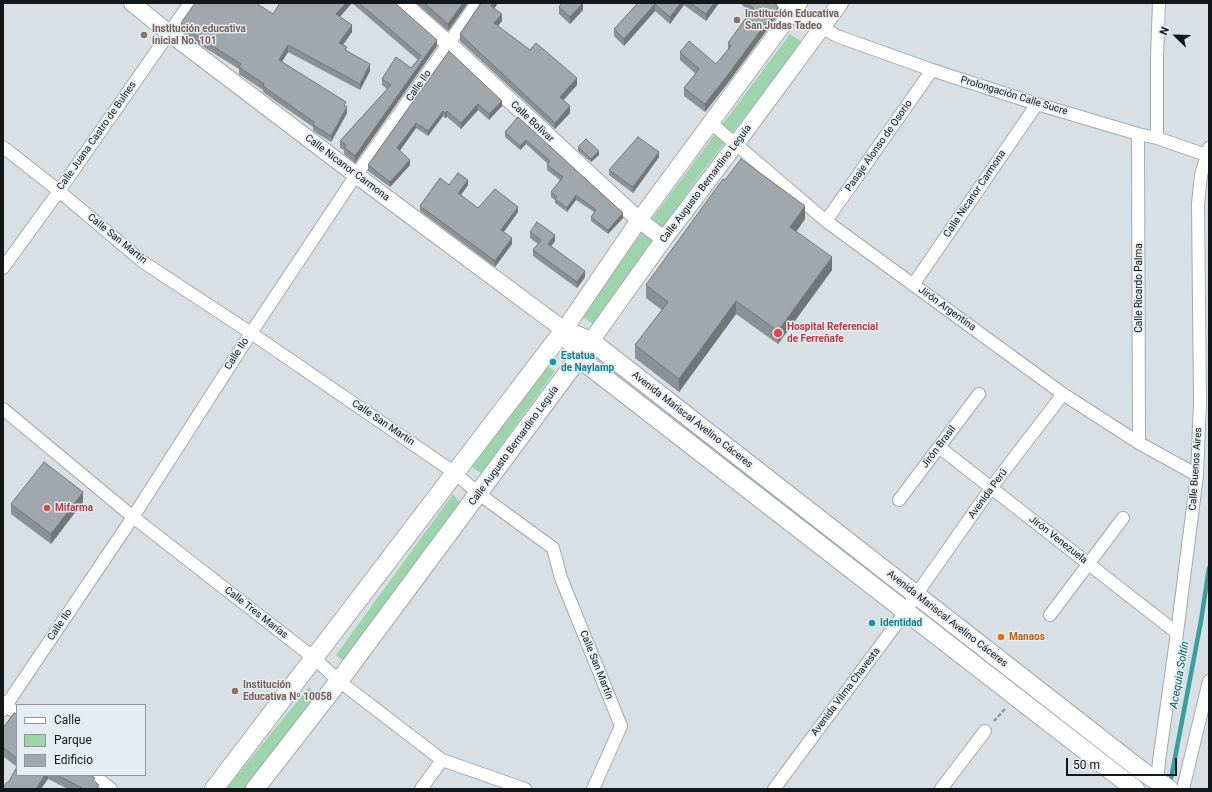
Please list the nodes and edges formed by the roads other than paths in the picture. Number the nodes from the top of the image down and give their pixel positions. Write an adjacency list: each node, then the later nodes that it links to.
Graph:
1 (132, 3): 9 (street, Calle Nicanor Carmona)
2 (190, 3): 9 (street, Calle Juana Castro de Bulnes)
3 (402, 3): 10 (street, Calle Bolívar)
4 (477, 3): 10 (street, Calle Ilo)
5 (840, 3): 8 (street, Calle Augusto Bernardino Leguía)
6 (1159, 3): 15 (street)
7 (792, 6): 8 (street, Prolongación Calle Sucre); 13 (street)
8 (822, 29): 11 (street, Prolongación Calle Sucre); 16 (street, Calle Augusto Bernardino Leguía)
9 (169, 33): 19 (street, Calle Nicanor Carmona); 20 (street, Calle Juana Castro de Bulnes)
10 (449, 44): 19 (street, Calle Ilo); 21 (street, Calle Bolívar)
11 (932, 70): 12 (street, Prolongación Calle Sucre); 22 (street, Pasaje Alonso de Osorio)
12 (1037, 104): 14 (street, Prolongación Calle Sucre); 25 (street, Calle Nicanor Carmona)
13 (711, 123): 16 (street, Jirón Argentina); 21 (street)
14 (1138, 134): 15 (street, Prolongación Calle Sucre); 33 (street, Calle Ricardo Palma)
15 (1157, 138): 18 (street, Prolongación Calle Sucre)
16 (736, 144): 22 (street, Jirón Argentina); 23 (street, Calle Augusto Bernardino Leguía)
17 (3, 147): 20 (street, Calle San Martín)
18 (1208, 153): 36 (street, Calle Buenos Aires)
19 (356, 175): 26 (street, Calle Nicanor Carmona); 27 (street, Calle Ilo)
20 (59, 192): 24 (street, Calle Juana Castro de Bulnes); 27 (street, Calle San Martín)
21 (640, 220): 23 (street, Calle Bolívar); 26 (street)
22 (826, 221): 25 (street, Jirón Argentina)
23 (664, 239): 28 (street, Calle Augusto Bernardino Leguía)
24 (3, 268)
25 (913, 285): 31 (street, Jirón Argentina)
26 (564, 330): 28 (main road, Avenida Mariscal Avelino Cáceres); 29 (main road, Avenida Mariscal Avelino Cáceres); 35 (main road)
27 (251, 333): 35 (street, Calle San Martín); 40 (street, Calle Ilo)
28 (591, 341): 29 (main road, Calle Augusto Bernardino Leguía); 43 (main road, Avenida Mariscal Avelino Cáceres)
29 (579, 358): 38 (main road, Calle Augusto Bernardino Leguía); 44 (main road, Avenida Mariscal Avelino Cáceres)
30 (979, 394): 34 (street, Jirón Brasil)
31 (1063, 394): 33 (street, Jirón Argentina); 37 (street, Avenida Perú)
32 (3, 409): 40 (street, Calle Tres Marías)
33 (1139, 443): 36 (street, Jirón Argentina)
34 (939, 447): 37 (street, Jirón Venezuela); 39 (street, Jirón Brasil)
35 (455, 473): 38 (street, Calle San Martín); 47 (main road)
36 (1197, 475): 46 (street, Calle Buenos Aires)
37 (991, 488): 42 (street, Jirón Venezuela); 43 (street, Avenida Perú)
38 (479, 494): 48 (main road, Calle Augusto Bernardino Leguía); 61 (street, Calle San Martín)
39 (899, 500)
40 (133, 517): 47 (street, Calle Tres Marías); 50 (street, Calle Ilo)
41 (1123, 518): 42 (street)
42 (1089, 564): 45 (street); 46 (street, Jirón Venezuela)
43 (916, 595): 44 (street, Avenida Vilma Chavesta); 55 (main road, Avenida Mariscal Avelino Cáceres)
44 (906, 611): 62 (street, Avenida Vilma Chavesta); 64 (main road, Avenida Mariscal Avelino Cáceres)
45 (1050, 615)
46 (1177, 633): 55 (street, Calle Buenos Aires)
47 (314, 658): 48 (street, Calle Tres Marías); 57 (main road)
48 (339, 681): 53 (street, Calle Tres Marías); 58 (main road, Calle Augusto Bernardino Leguía)
49 (1209, 681): 65 (street)
50 (4, 706): 51 (street)
51 (16, 713)
52 (985, 731): 63 (street)
53 (442, 760): 59 (street); 60 (street, Calle Tres Marías)
54 (94, 776): 56 (street)
55 (1161, 786)
56 (111, 789)
57 (214, 789)
58 (256, 789)
59 (421, 789)
60 (525, 789)
61 (593, 789)
62 (774, 789)
63 (941, 789)
64 (1135, 789)
65 (1183, 789)

